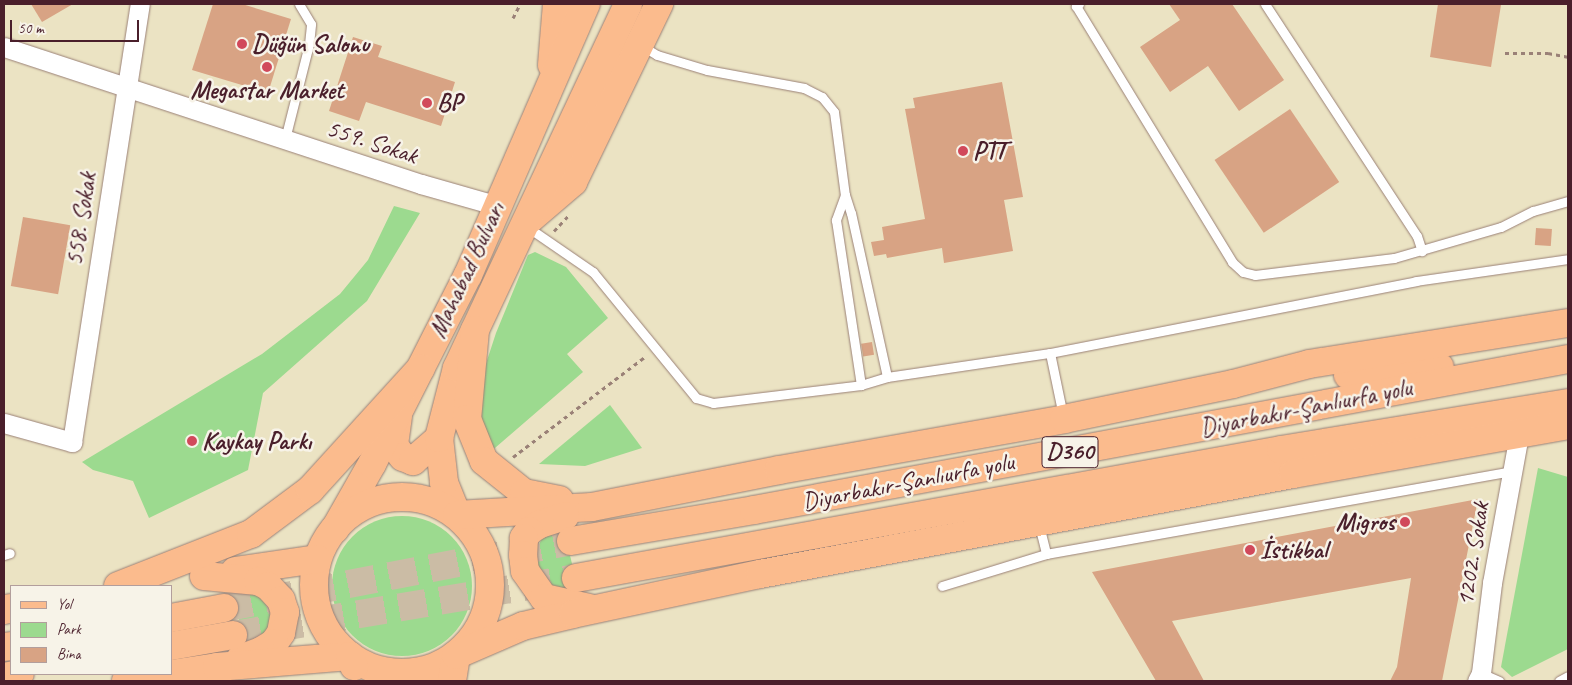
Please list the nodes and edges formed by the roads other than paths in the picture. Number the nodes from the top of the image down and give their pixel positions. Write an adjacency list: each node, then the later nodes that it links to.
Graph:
1 (140, 4): 11 (street, 558. Sokak)
2 (299, 4): 13 (lane)
3 (557, 4): 12 (main road)
4 (586, 4): 12 (main road, Mahabad Bulvarı)
5 (628, 4): 17 (main road, Mahabad Bulvarı)
6 (659, 4): 9 (main road)
7 (1079, 4): 18 (lane)
8 (1265, 4): 18 (lane)
9 (639, 45): 14 (lane); 17 (main road)
10 (4, 47): 11 (street, 559. Sokak)
11 (127, 87): 13 (street, 559. Sokak); 31 (street, 558. Sokak)
12 (550, 87): 16 (main road, Mahabad Bulvarı)
13 (285, 139): 16 (street, 559. Sokak)
14 (844, 195): 25 (lane); 27 (lane)
15 (1568, 201): 18 (lane)
16 (498, 206): 24 (main road, Mahabad Bulvarı)
17 (524, 225): 21 (main road, Mahabad Bulvarı); 27 (lane)
18 (1422, 251)
19 (1568, 259): 22 (lane)
20 (1568, 323): 26 (main road)
21 (475, 330): 34 (main road, Mahabad Bulvarı); 36 (main road)
22 (1050, 354): 25 (lane); 30 (lane)
23 (1568, 358): 26 (main road); 40 (main road, Diyarbakır-Şanlıurfa yolu / D360)
24 (420, 369): 29 (main road, Mahabad Bulvarı); 45 (main road)
25 (887, 377): 27 (lane)
26 (1233, 384): 30 (main road)
27 (861, 385)
28 (1568, 403): 32 (main road, Diyarbakır-Şanlıurfa yolu / D360)
29 (398, 412): 34 (main road); 39 (main road, Mahabad Bulvarı)
30 (1064, 418): 36 (main road)
31 (4, 423)
32 (1519, 423): 33 (main road); 35 (street, 1202. Sokak); 38 (main road); 44 (main road, Diyarbakır-Şanlıurfa yolu / D360)
33 (1568, 425)
34 (439, 438): 37 (main road, Mahabad Bulvarı)
35 (1512, 471): 41 (lane); 59 (street, 1202. Sokak)
36 (592, 507): 37 (main road); 49 (main road)
37 (457, 515): 39 (main road); 54 (main road)
38 (1038, 522): 41 (lane); 49 (main road)
39 (335, 529): 42 (main road)
40 (571, 541)
41 (1046, 554): 47 (lane)
42 (317, 559): 43 (main road); 55 (main road)
43 (204, 576): 46 (main road); 53 (main road)
44 (576, 578)
45 (121, 585)
46 (148, 585)
47 (942, 586)
48 (224, 608): 50 (main road)
49 (595, 610): 54 (main road)
50 (172, 618)
51 (233, 635): 52 (main road)
52 (172, 646)
53 (217, 667): 55 (main road); 56 (main road)
54 (454, 668): 55 (main road)
55 (355, 669)
56 (172, 674)
57 (165, 675): 60 (main road)
58 (1568, 676): 62 (lane)
59 (1479, 677): 61 (lane)
60 (126, 681)
61 (1499, 681)
62 (1559, 681)

